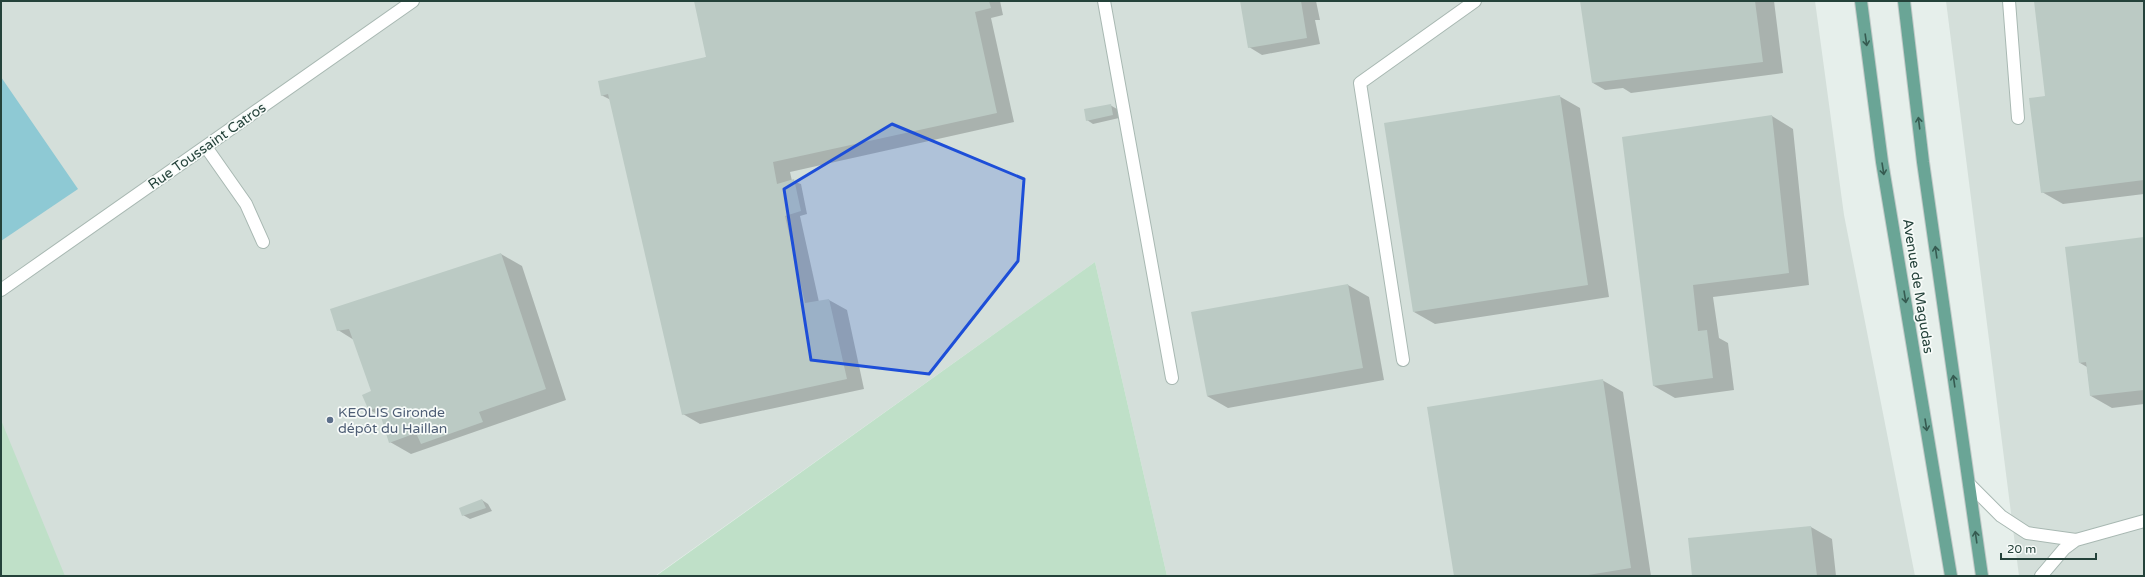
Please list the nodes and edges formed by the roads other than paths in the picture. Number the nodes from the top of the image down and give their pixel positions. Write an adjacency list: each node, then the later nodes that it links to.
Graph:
1 (413, 1): 8 (street, Rue Toussaint Catros)
2 (1104, 1): 12 (street)
3 (1475, 1): 11 (street)
4 (1861, 1): 16 (main road, Avenue de Magudas, one-way to 16)
5 (1904, 1): 13 (main road, Avenue de Magudas, one-way to 5)
6 (2009, 1): 7 (street)
7 (2018, 118)
8 (206, 147): 9 (street); 10 (street, Rue Toussaint Catros)
9 (263, 242)
10 (1, 290)
11 (1403, 360)
12 (1172, 378)
13 (1969, 484): 15 (street); 17 (main road, Avenue de Magudas, one-way to 13)
14 (2144, 521): 15 (street)
15 (2076, 540): 18 (street)
16 (1951, 576)
17 (1982, 576)
18 (2041, 576)

